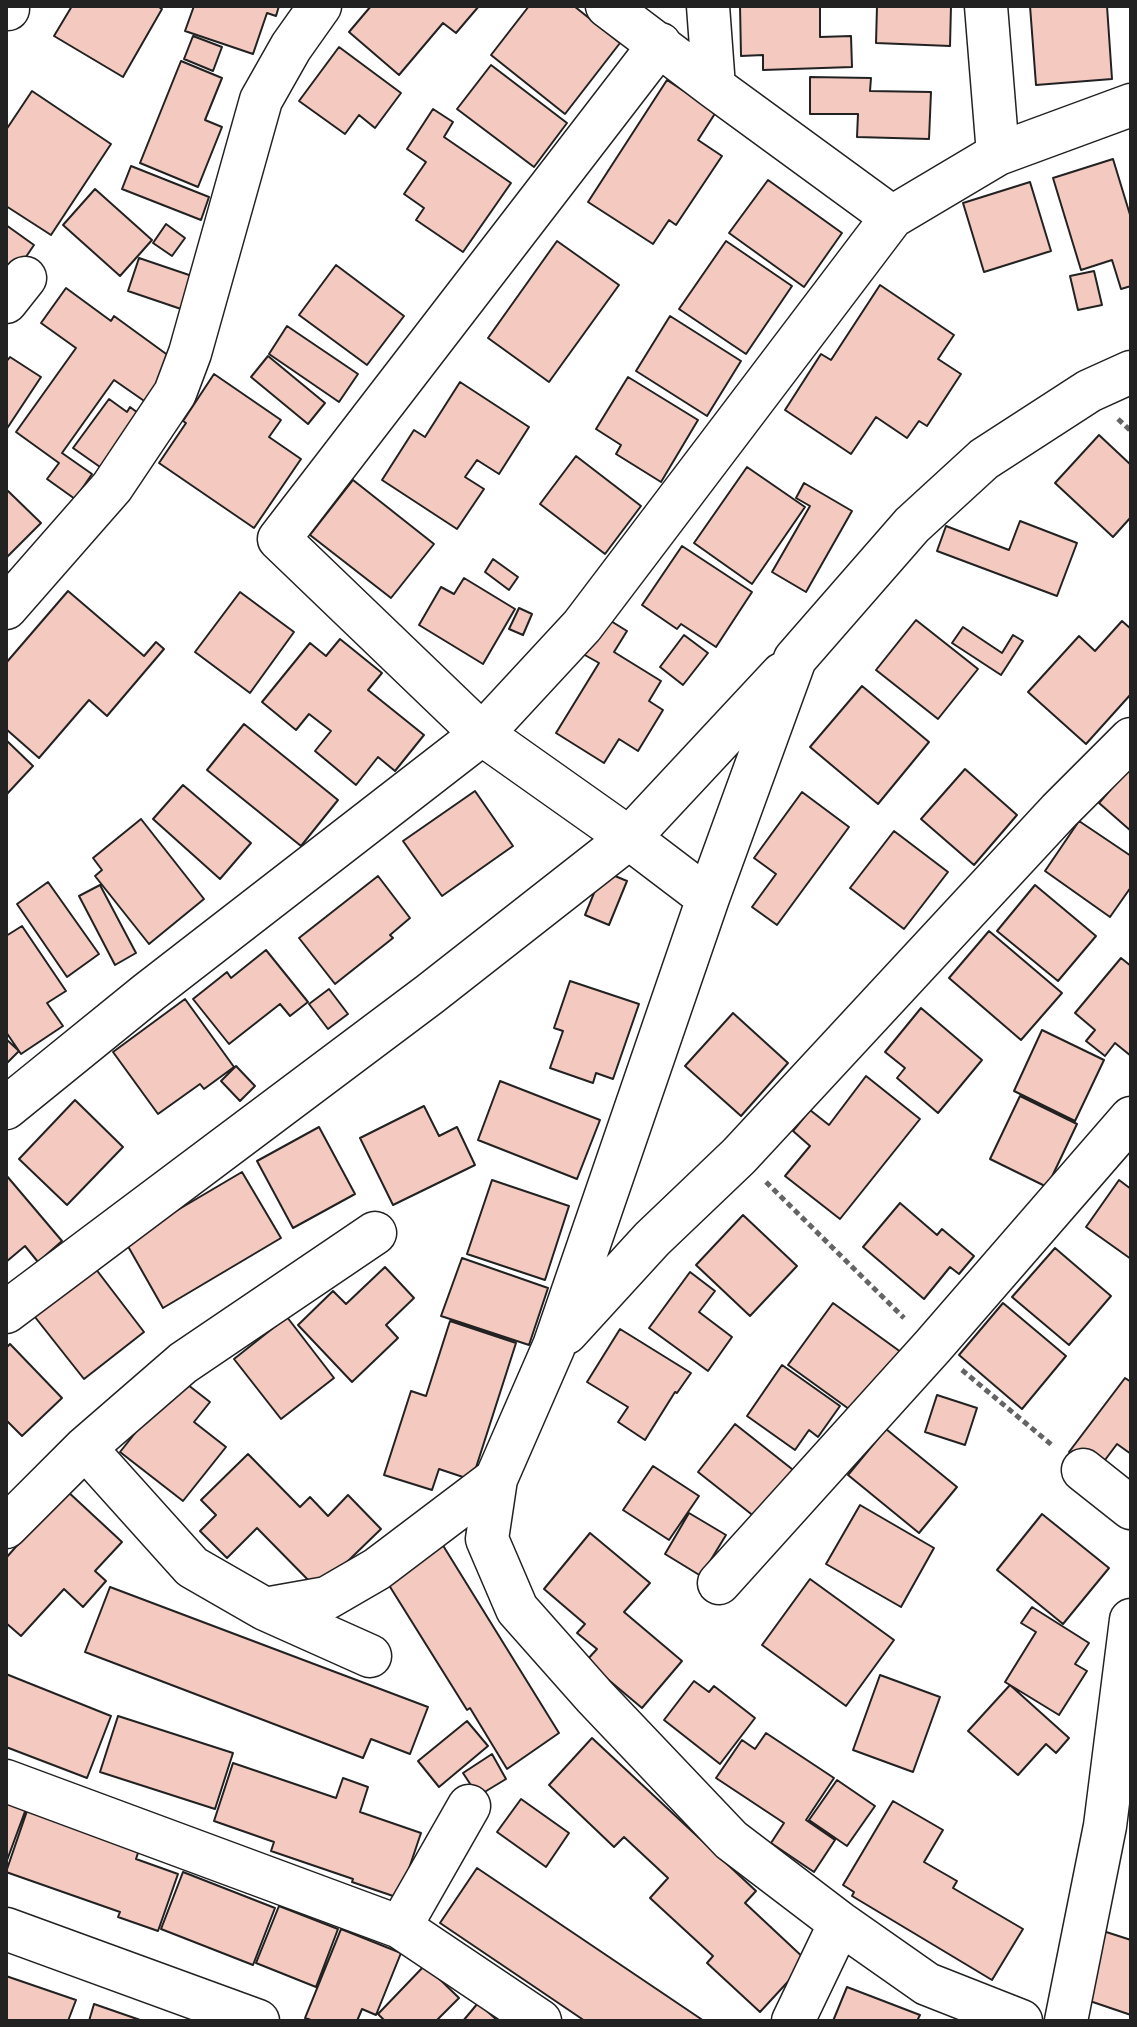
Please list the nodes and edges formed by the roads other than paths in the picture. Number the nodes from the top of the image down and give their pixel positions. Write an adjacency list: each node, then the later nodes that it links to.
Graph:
1 (320, 6): 11 (street)
2 (607, 6): 5 (street)
3 (708, 6): 6 (street)
4 (986, 6): 8 (street)
5 (660, 44): 6 (street); 13 (street)
6 (714, 87): 9 (street)
7 (1131, 105): 8 (street)
8 (998, 154): 9 (street)
9 (892, 217): 13 (street)
10 (1131, 372): 12 (street)
11 (6, 608)
12 (795, 659): 15 (street); 16 (street)
13 (482, 734): 15 (street); 17 (street)
14 (1131, 739): 21 (street)
15 (629, 838): 16 (street); 20 (street)
16 (708, 898): 21 (street)
17 (6, 1108)
18 (1131, 1118): 27 (street)
19 (375, 1233): 22 (street)
20 (6, 1312)
21 (554, 1346): 24 (street)
22 (85, 1448): 26 (street); 28 (street)
23 (1083, 1470): 25 (street)
24 (496, 1479): 28 (street); 33 (street)
25 (1131, 1508)
26 (6, 1527)
27 (719, 1583)
28 (265, 1609): 30 (street)
29 (1131, 1620): 40 (street)
30 (370, 1656)
31 (6, 1781): 34 (street)
32 (469, 1806): 34 (street)
33 (840, 1923): 38 (street); 39 (street)
34 (400, 1927): 37 (street)
35 (6, 1929): 36 (street)
36 (258, 2021)
37 (540, 2021)
38 (793, 2021)
39 (1021, 2021)
40 (1066, 2021)

